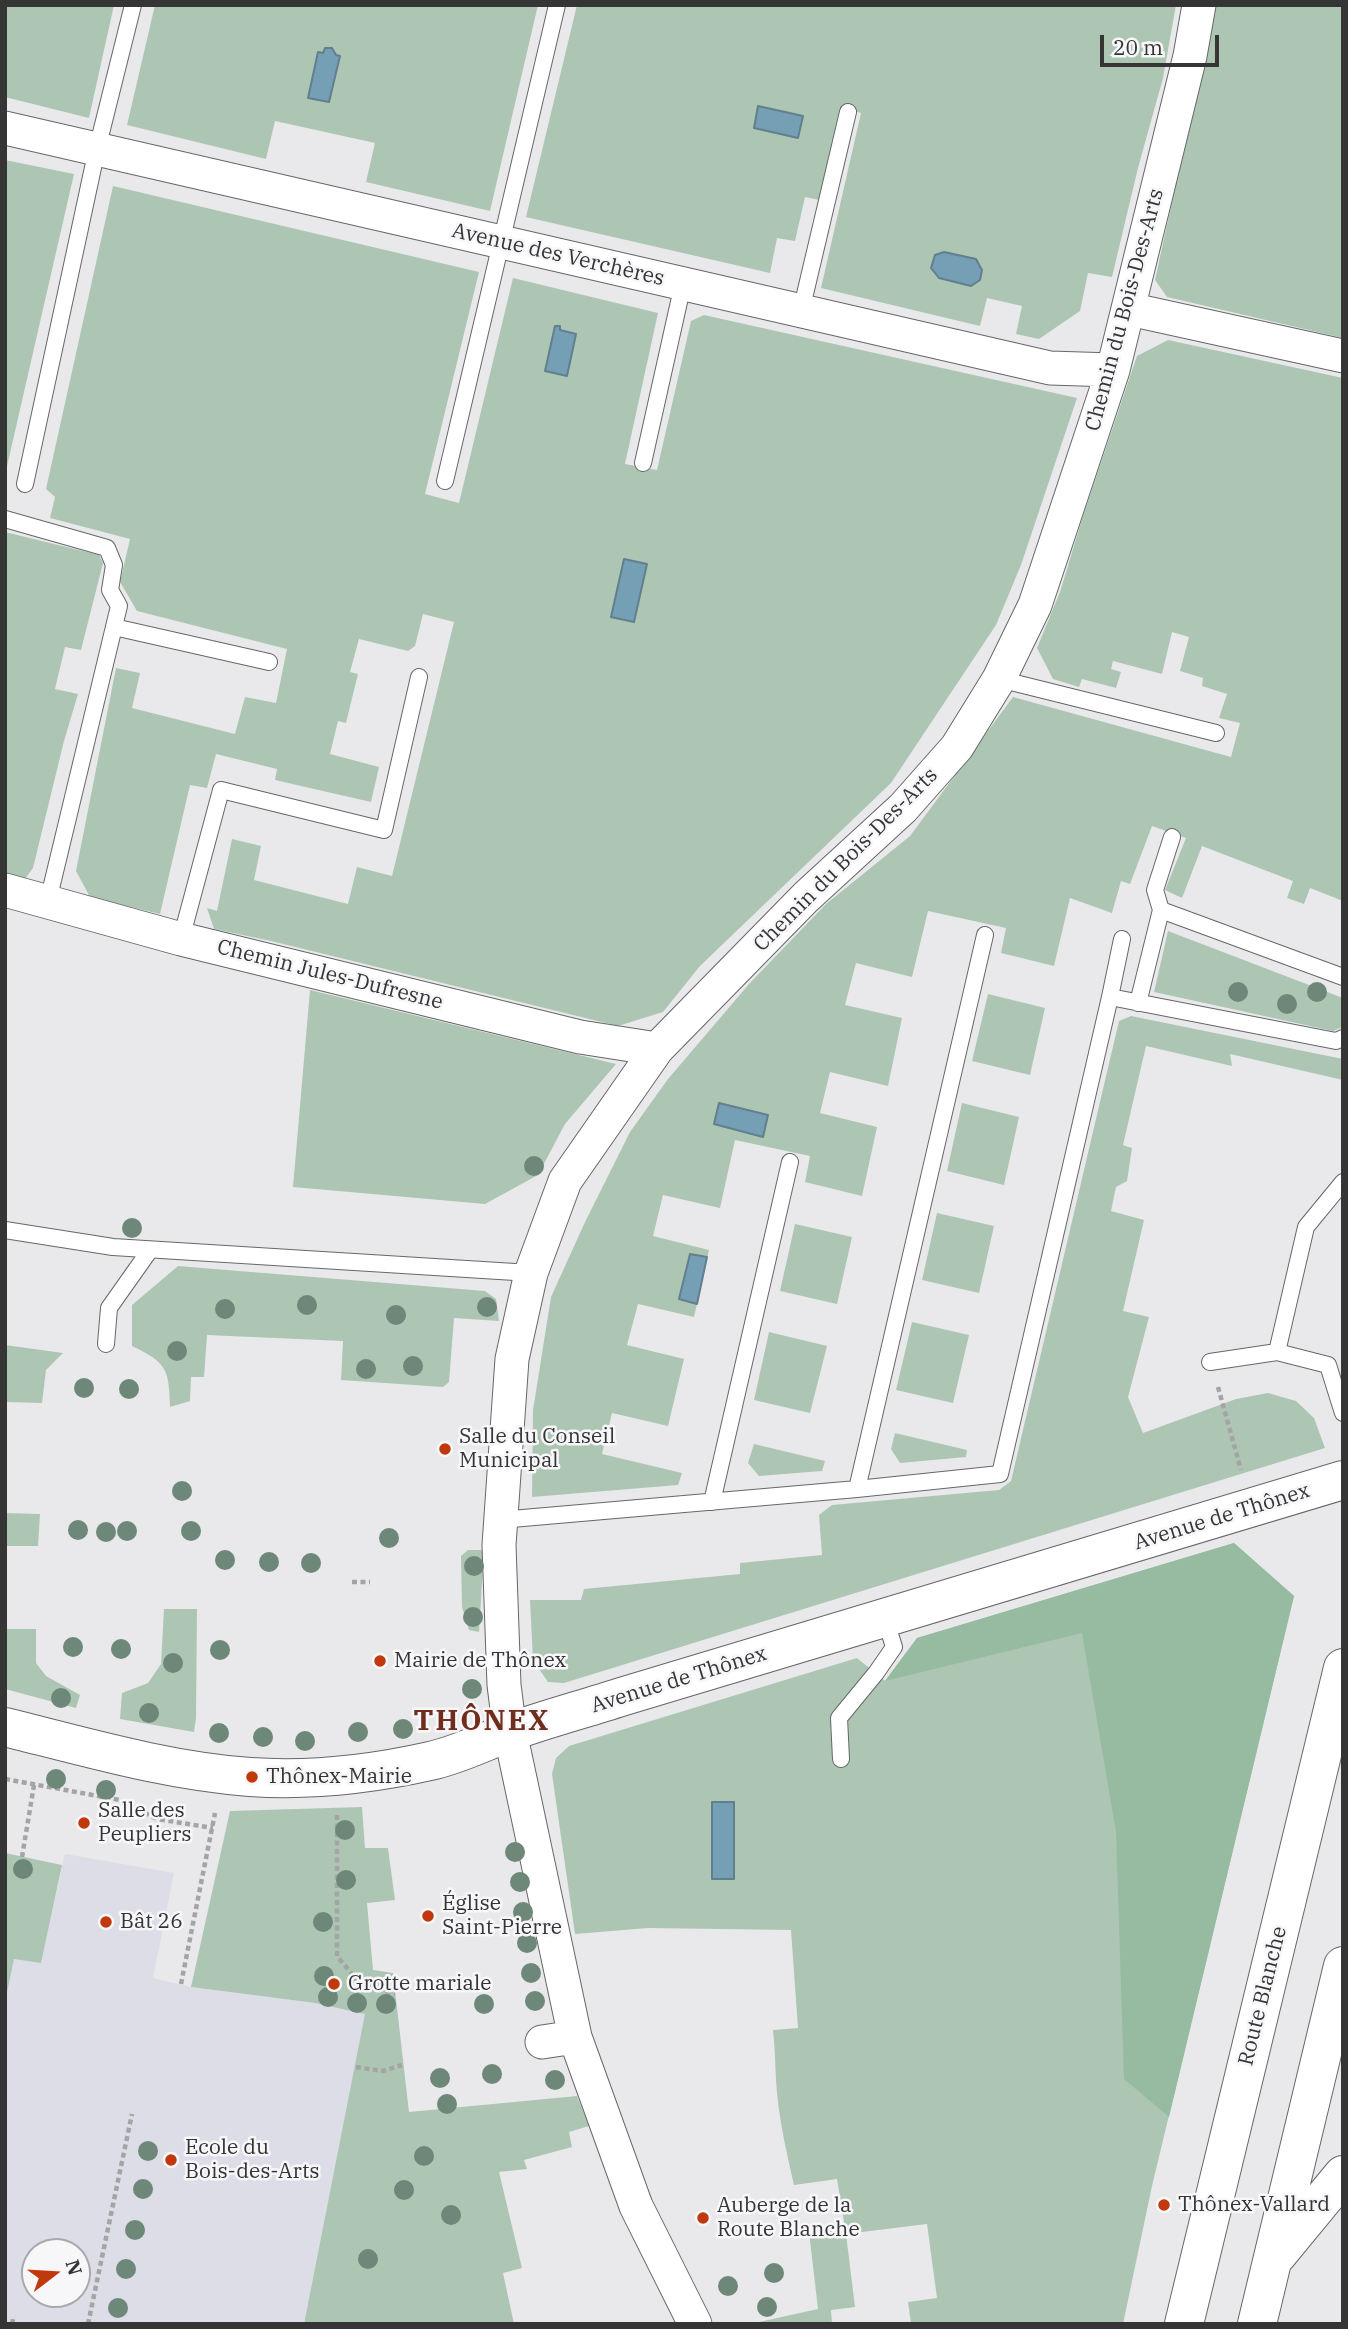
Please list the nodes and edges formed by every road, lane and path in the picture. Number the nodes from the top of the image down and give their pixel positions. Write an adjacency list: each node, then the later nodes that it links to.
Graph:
1 (133, 5): 6 (lane)
2 (557, 5): 7 (lane)
3 (1199, 5): 9 (street, Chemin du Bois-Des-Arts)
4 (848, 112): 10 (lane)
5 (5, 128): 6 (street, Avenue des Verchères)
6 (97, 149): 7 (street, Avenue des Verchères); 15 (lane)
7 (502, 243): 8 (street, Avenue des Verchères); 14 (lane)
8 (683, 284): 10 (street, Avenue des Verchères); 13 (lane)
9 (1129, 309): 11 (street); 12 (street, Chemin du Bois-Des-Arts)
10 (801, 311): 12 (street, Avenue des Verchères)
11 (1343, 356)
12 (1113, 370): 20 (street, Chemin du Bois-Des-Arts)
13 (643, 463)
14 (444, 481)
15 (26, 484)
16 (5, 519): 17 (lane)
17 (114, 627): 18 (lane); 24 (lane)
18 (270, 662)
19 (419, 677): 27 (lane)
20 (999, 679): 21 (lane); 33 (street, Chemin du Bois-Des-Arts)
21 (1216, 733)
22 (1172, 837): 25 (lane)
23 (5, 890): 24 (street, Chemin Jules-Dufresne)
24 (48, 901): 27 (street, Chemin Jules-Dufresne)
25 (1161, 910): 29 (lane); 31 (lane)
26 (985, 935): 44 (lane)
27 (181, 939): 33 (street, Chemin Jules-Dufresne)
28 (1122, 939): 30 (lane)
29 (1343, 977)
30 (1110, 997): 31 (lane); 44 (lane)
31 (1138, 1003): 32 (lane)
32 (1343, 1038)
33 (657, 1049): 38 (street, Chemin du Bois-Des-Arts)
34 (790, 1161): 45 (lane)
35 (1343, 1182): 40 (lane)
36 (5, 1230): 37 (lane)
37 (150, 1250): 38 (lane); 39 (lane)
38 (531, 1273): 47 (street, Chemin du Bois-Des-Arts)
39 (106, 1344)
40 (1277, 1352): 41 (lane); 42 (lane)
41 (1210, 1362): 46 (path)
42 (1343, 1413)
43 (1343, 1480): 46 (main road, Avenue de Thônex)
44 (856, 1489): 45 (lane)
45 (712, 1503): 47 (lane)
46 (1252, 1508): 50 (main road, Avenue de Thônex)
47 (494, 1528): 53 (street, Chemin du Bois-Des-Arts)
48 (352, 1582): 49 (path)
49 (370, 1582)
50 (885, 1619): 53 (main road, Avenue de Thônex); 54 (lane)
51 (1343, 1668): 73 (main road, Route Blanche)
52 (5, 1727): 55 (main road, Avenue de Thônex)
53 (510, 1732): 56 (main road, Avenue de Thônex); 64 (street, Chemin du Bois-Des-Arts)
54 (841, 1759)
55 (221, 1774): 56 (main road, Avenue de Thônex); 59 (path)
56 (336, 1775): 63 (path)
57 (5, 1779): 58 (path)
58 (34, 1785): 59 (path); 60 (path)
59 (213, 1828): 62 (path)
60 (22, 1857)
61 (1343, 1966): 70 (main road)
62 (181, 1984)
63 (395, 1994)
64 (575, 2037): 65 (street); 72 (street, Chemin du Bois-Des-Arts)
65 (542, 2042)
66 (402, 2065): 67 (path)
67 (356, 2067)
68 (132, 2114): 71 (path)
69 (1343, 2175): 70 (main road)
70 (1272, 2262): 74 (main road)
71 (88, 2324)
72 (695, 2324)
73 (1184, 2324)
74 (1257, 2324)

